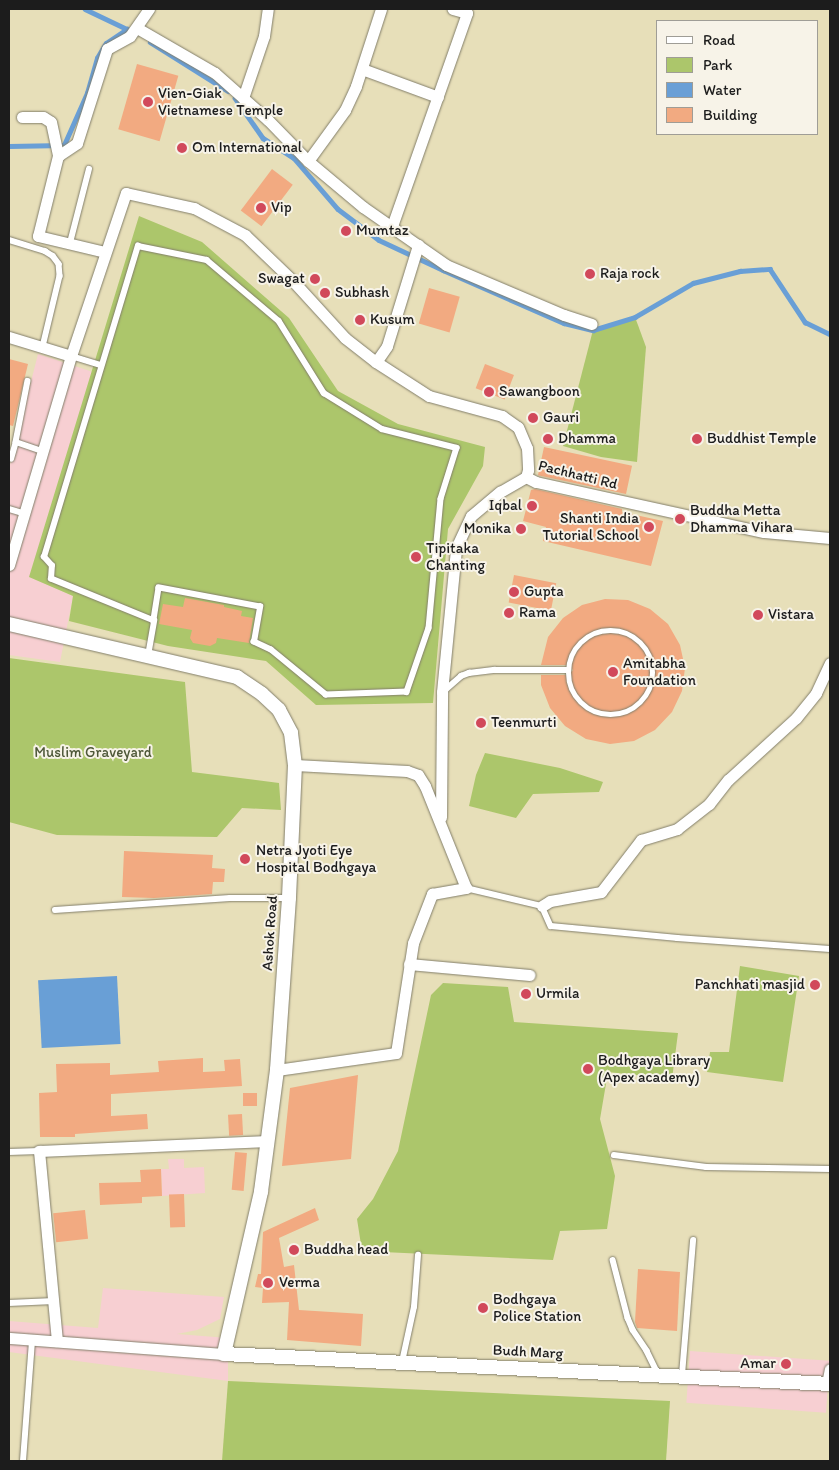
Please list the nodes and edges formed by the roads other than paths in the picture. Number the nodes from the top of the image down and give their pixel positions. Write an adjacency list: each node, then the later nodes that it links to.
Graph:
1 (149, 9): 5 (street)
2 (268, 9): 8 (street)
3 (381, 9): 6 (street)
4 (453, 9): 7 (street)
5 (133, 32): 8 (street); 10 (street)
6 (362, 69): 7 (street); 11 (street)
7 (438, 97): 13 (street)
8 (243, 98): 11 (street)
9 (22, 118): 10 (street)
10 (57, 156): 15 (street)
11 (308, 161): 13 (street)
12 (89, 168): 15 (lane)
13 (391, 228): 16 (street)
14 (9, 240): 20 (lane)
15 (70, 243): 17 (street)
16 (418, 245): 18 (street); 22 (street)
17 (105, 252): 21 (street); 22 (street, Pachhatti Rd)
18 (592, 324)
19 (9, 337): 20 (street)
20 (43, 347): 21 (street)
21 (71, 356): 23 (lane); 26 (street)
22 (376, 362): 28 (street, Pachhatti Rd)
23 (101, 365): 33 (lane); 33 (lane)
24 (28, 380): 25 (lane)
25 (16, 442): 26 (lane); 27 (lane)
26 (42, 451): 30 (street)
27 (11, 459)
28 (526, 477): 31 (street, Pachhatti Rd); 38 (street)
29 (9, 509): 30 (lane)
30 (23, 513): 32 (street)
31 (830, 538)
32 (9, 565)
33 (154, 621): 35 (lane)
34 (9, 624): 35 (street, Ashok Road)
35 (148, 656): 39 (street, Ashok Road)
36 (830, 663): 43 (street)
37 (568, 670): 37 (lane); 38 (lane)
38 (442, 692): 40 (street)
39 (295, 765): 40 (street); 42 (street, Ashok Road)
40 (441, 827): 41 (street)
41 (466, 888): 43 (lane); 46 (street)
42 (289, 898): 44 (lane); 48 (street, Ashok Road)
43 (542, 906): 45 (lane)
44 (55, 910)
45 (830, 949)
46 (409, 964): 47 (street); 48 (street)
47 (530, 975)
48 (277, 1070): 49 (street, Ashok Road)
49 (268, 1141): 50 (street); 62 (street, Ashok Road)
50 (39, 1151): 51 (lane); 57 (street)
51 (9, 1152)
52 (614, 1154): 53 (lane)
53 (830, 1169)
54 (693, 1240): 66 (lane)
55 (418, 1255): 63 (lane)
56 (613, 1260): 65 (lane)
57 (54, 1301): 58 (lane); 61 (street)
58 (9, 1303)
59 (9, 1338): 60 (street)
60 (32, 1340): 61 (street); 68 (lane)
61 (57, 1341): 62 (street)
62 (224, 1354): 63 (street, Budh Marg)
63 (402, 1362): 65 (street, Budh Marg)
64 (830, 1369): 67 (street)
65 (658, 1374): 66 (street, Budh Marg)
66 (682, 1375): 67 (street, Budh Marg)
67 (829, 1384)
68 (23, 1461)

